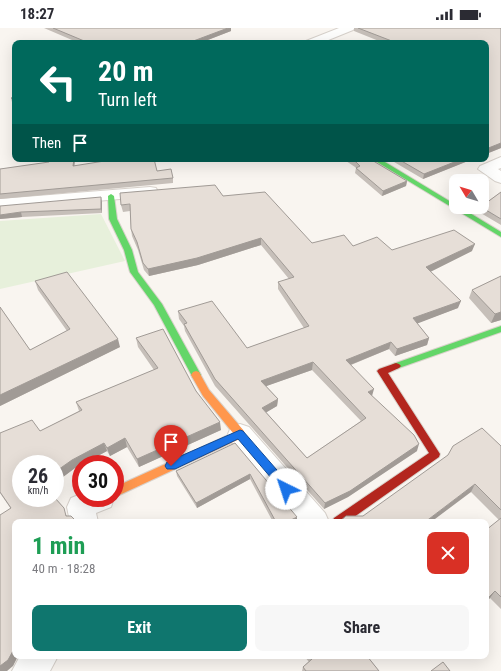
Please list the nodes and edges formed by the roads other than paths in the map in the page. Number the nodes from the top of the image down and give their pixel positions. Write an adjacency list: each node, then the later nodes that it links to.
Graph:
1 (350, 28): 2 (street)
2 (318, 40)
3 (380, 162): 9 (street)
4 (501, 162): 5 (street)
5 (501, 178)
6 (165, 191): 7 (street)
7 (111, 196): 8 (street); 11 (street)
8 (0, 204)
9 (501, 235)
10 (501, 328): 16 (street)
11 (240, 434): 12 (street); 15 (street)
12 (124, 488)
13 (81, 507): 14 (street)
14 (83, 519)
15 (312, 519)
16 (342, 519)
17 (39, 659): 18 (street)
18 (28, 671)

